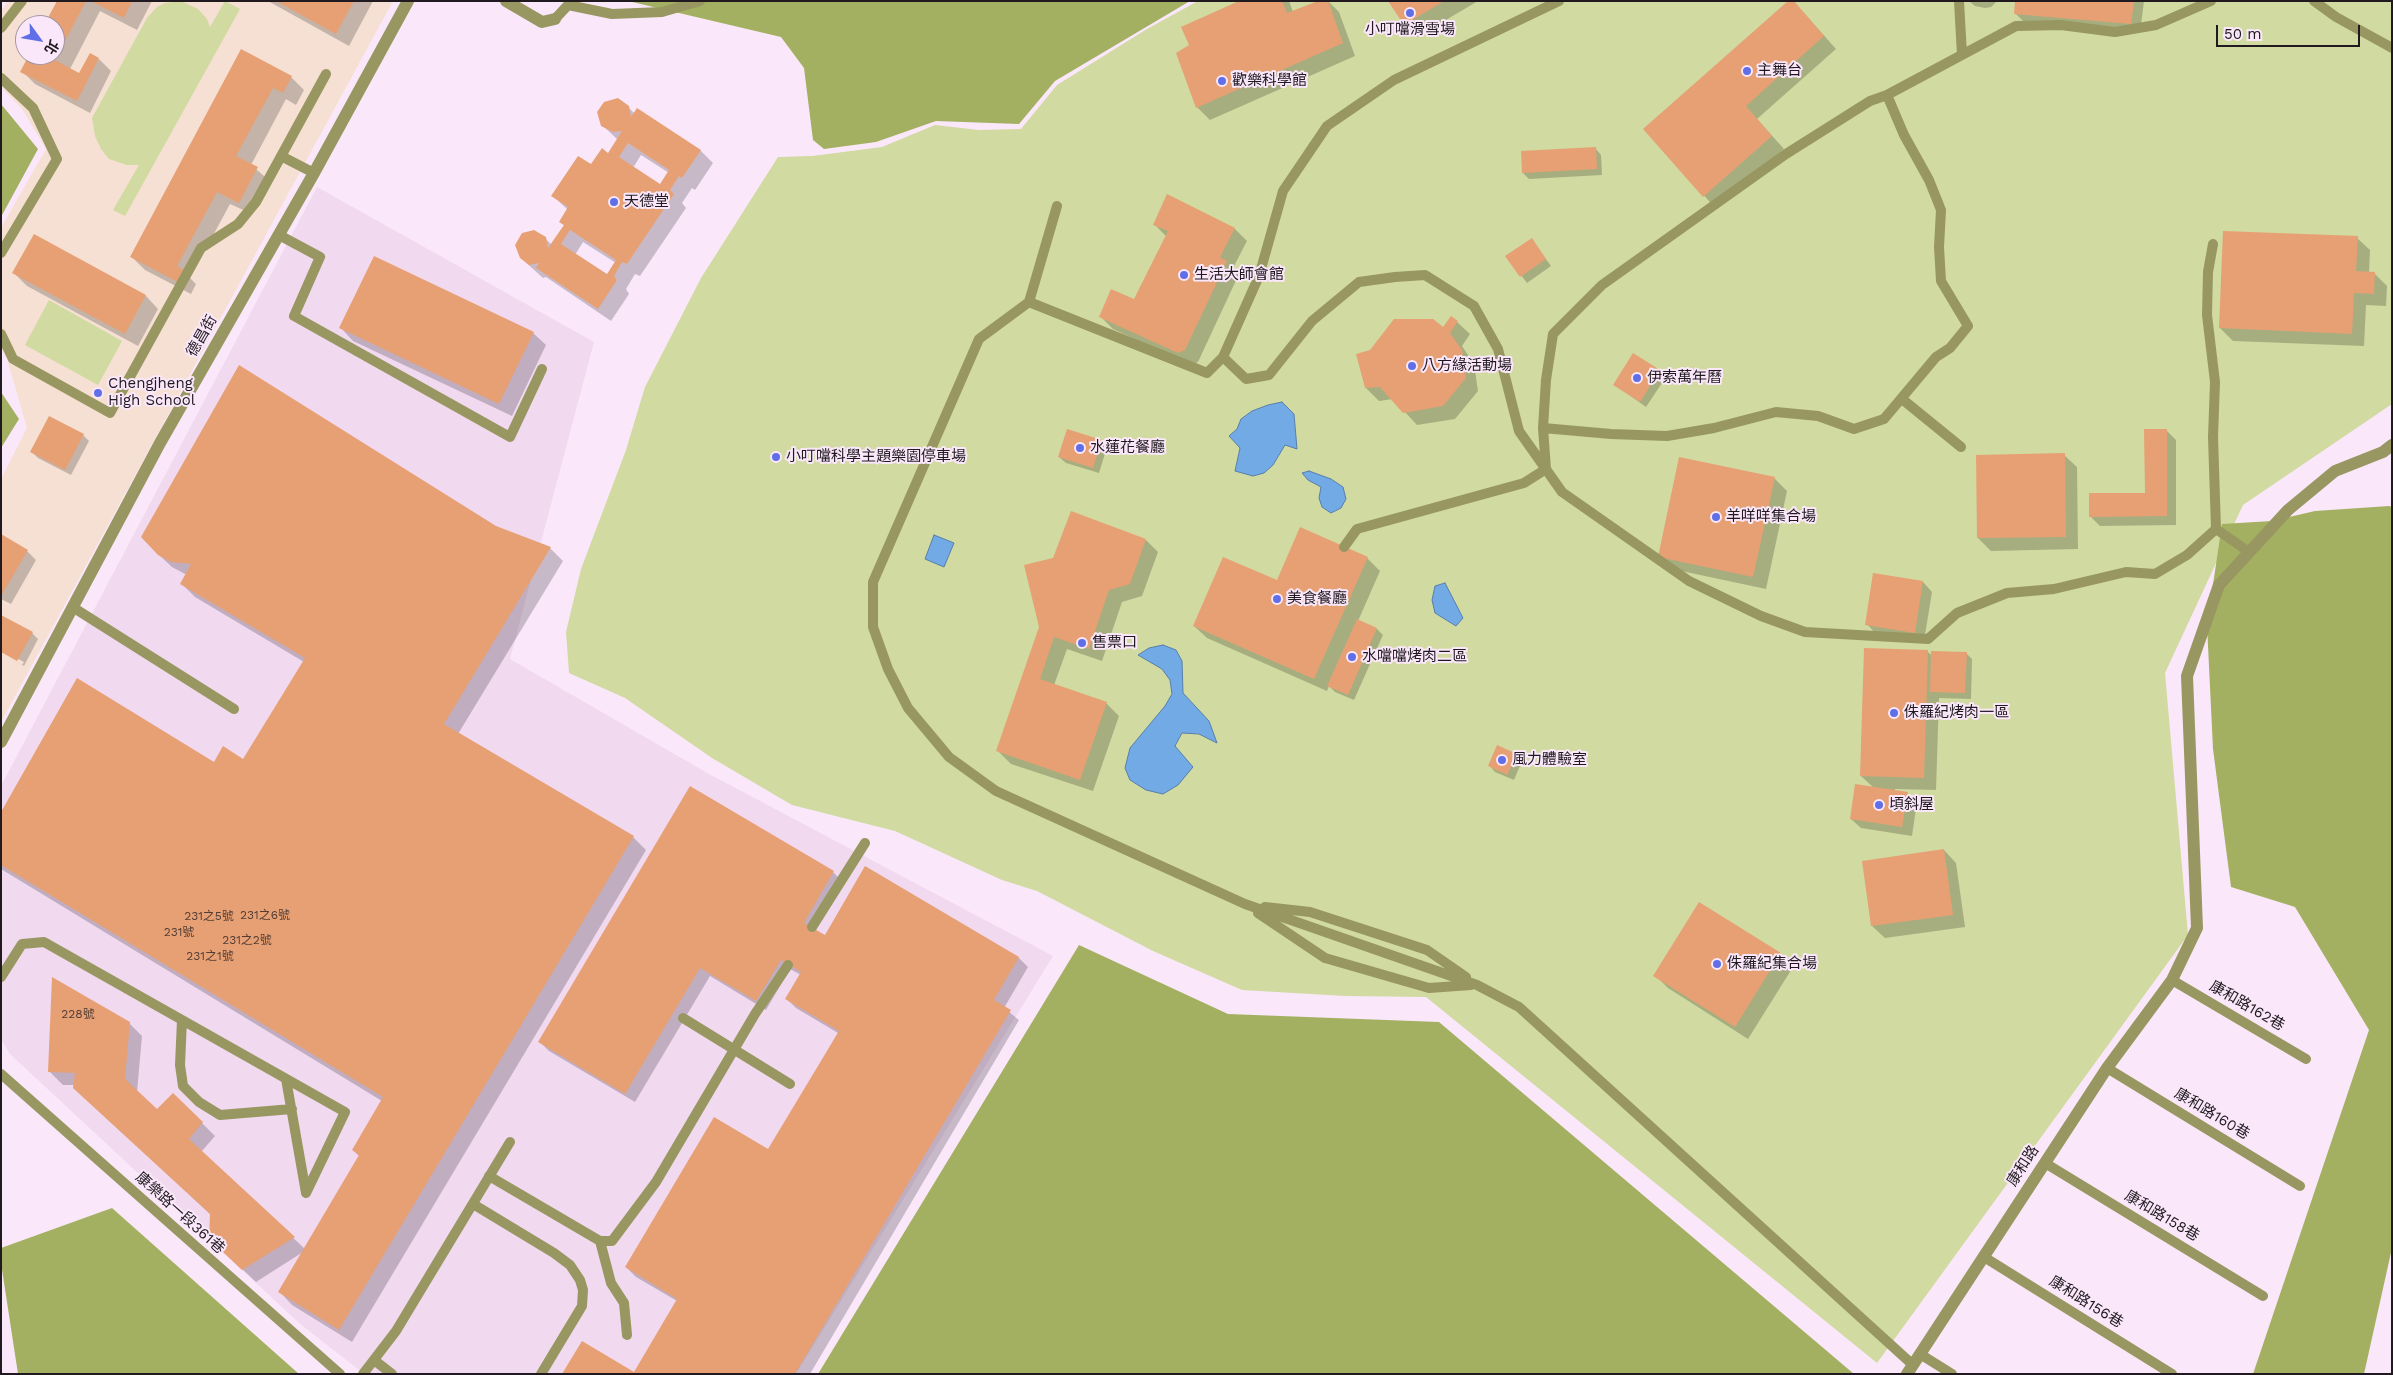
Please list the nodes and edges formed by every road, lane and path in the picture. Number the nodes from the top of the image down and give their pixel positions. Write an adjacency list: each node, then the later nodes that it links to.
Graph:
1 (22, 1): 10 (lane)
2 (408, 1): 17 (street, 德昌街)
3 (506, 1): 9 (street)
4 (700, 1): 9 (lane)
5 (1560, 1): 24 (lane)
6 (1959, 1): 12 (lane)
7 (2212, 1): 12 (lane)
8 (2314, 1): 11 (lane)
9 (555, 19)
10 (1, 28)
11 (2392, 48)
12 (1962, 55): 15 (lane)
13 (326, 74): 16 (lane)
14 (1, 78): 21 (lane)
15 (1887, 95): 26 (lane); 27 (lane)
16 (282, 156): 17 (lane); 23 (lane)
17 (314, 173): 19 (street, 德昌街)
18 (1057, 206): 22 (lane)
19 (279, 235): 25 (lane); 34 (street, 德昌街)
20 (2213, 244): 31 (lane)
21 (1, 253)
22 (1029, 302): 24 (lane); 38 (lane)
23 (1, 334)
24 (1223, 357): 30 (lane)
25 (542, 369)
26 (1902, 399): 27 (lane); 29 (lane)
27 (1543, 428): 30 (lane)
28 (2392, 445): 33 (street, 康和路)
29 (1961, 447)
30 (1546, 469): 31 (lane); 32 (lane)
31 (2216, 529): 33 (lane)
32 (1344, 546)
33 (2249, 552): 42 (street, 康和路)
34 (74, 608): 35 (lane); 36 (street, 德昌街)
35 (234, 709)
36 (1, 742)
37 (865, 843): 39 (lane)
38 (1245, 904): 43 (lane); 43 (lane); 43 (lane)
39 (812, 928)
40 (788, 964): 46 (lane)
41 (1, 977): 45 (lane)
42 (2172, 980): 47 (lane, 康和路162巷); 48 (street, 康和路)
43 (1477, 985): 64 (lane)
44 (683, 1018): 46 (lane)
45 (182, 1020): 50 (lane); 52 (lane)
46 (735, 1050): 51 (lane); 58 (lane)
47 (2306, 1059)
48 (2107, 1068): 54 (street, 康和路); 56 (lane, 康和路160巷)
49 (1, 1074): 65 (lane, 康樂路一段361巷)
50 (286, 1079): 52 (lane); 52 (lane)
51 (790, 1084)
52 (292, 1109)
53 (510, 1142): 55 (lane)
54 (2045, 1163): 59 (street, 康和路); 60 (lane, 康和路158巷)
55 (489, 1176): 57 (lane); 58 (lane)
56 (2300, 1186)
57 (473, 1204): 63 (lane); 68 (lane)
58 (600, 1241): 61 (lane)
59 (1984, 1256): 62 (street, 康和路); 70 (lane, 康和路156巷)
60 (2263, 1296)
61 (626, 1335)
62 (1920, 1354): 64 (street, 康和路); 69 (lane)
63 (374, 1360): 66 (lane); 67 (lane)
64 (1910, 1369)
65 (340, 1374)
66 (363, 1374)
67 (392, 1374)
68 (541, 1374)
69 (1952, 1374)
70 (2172, 1374)

